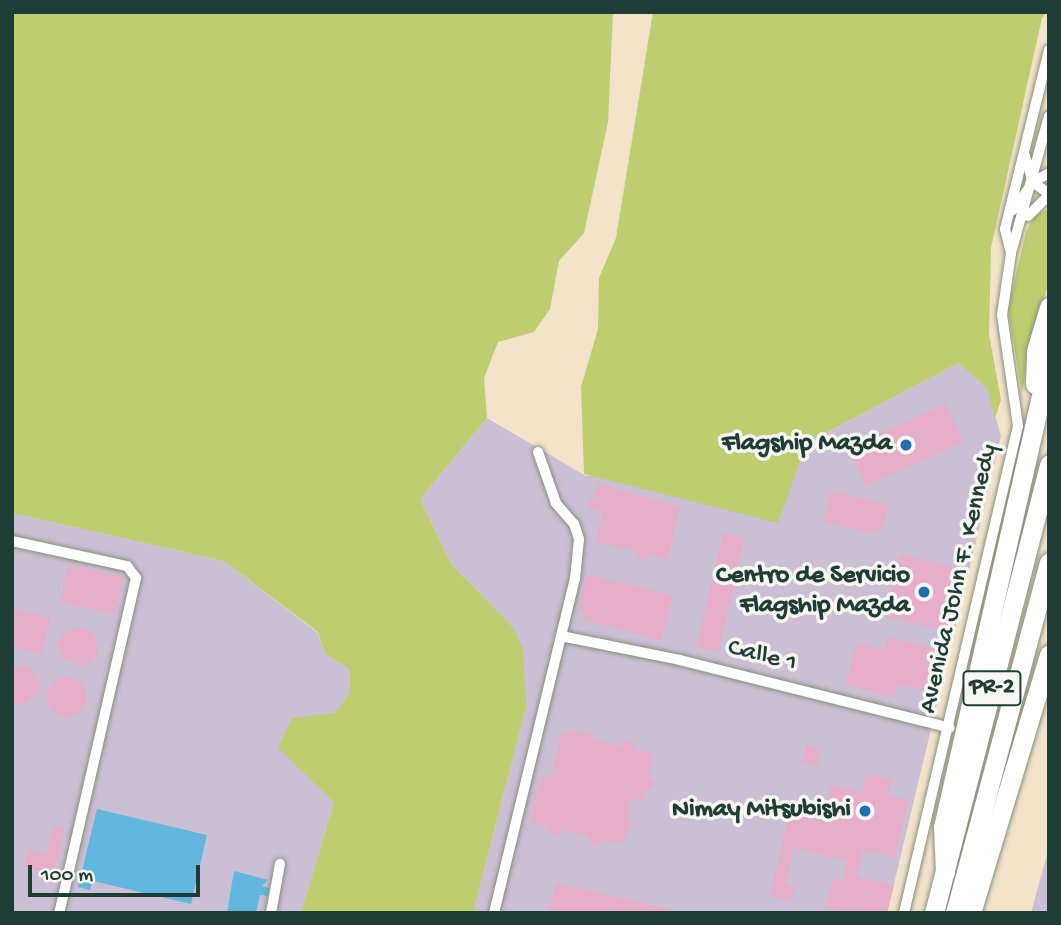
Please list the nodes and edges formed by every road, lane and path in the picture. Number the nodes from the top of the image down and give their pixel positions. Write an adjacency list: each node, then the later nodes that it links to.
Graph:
1 (1049, 50): 4 (street, Avenida John F. Kennedy)
2 (1048, 121): 3 (street); 6 (street, Avenida John F. Kennedy)
3 (1049, 142)
4 (1024, 149): 6 (street); 8 (street, Avenida John F. Kennedy)
5 (1049, 173): 6 (street)
6 (1033, 182): 7 (street); 8 (street); 9 (street, Avenida John F. Kennedy)
7 (1049, 195): 9 (street)
8 (1008, 219): 10 (street, Avenida John F. Kennedy)
9 (1021, 232): 10 (street, Avenida John F. Kennedy)
10 (1012, 253): 20 (street, Avenida John F. Kennedy)
11 (1049, 307): 13 (highway)
12 (1049, 359): 13 (highway)
13 (1037, 401): 22 (highway)
14 (538, 452): 18 (street)
15 (1049, 464): 22 (highway, PR-2)
16 (12, 541): 23 (street)
17 (1049, 562): 28 (highway, PR-2)
18 (561, 636): 20 (street, Calle 1); 25 (street)
19 (1049, 654): 29 (highway)
20 (950, 728): 26 (street, Avenida John F. Kennedy)
21 (280, 864): 24 (street)
22 (945, 872): 27 (highway, PR-2)
23 (59, 913)
24 (271, 913)
25 (494, 913)
26 (904, 913)
27 (934, 913)
28 (955, 913)
29 (971, 913)

